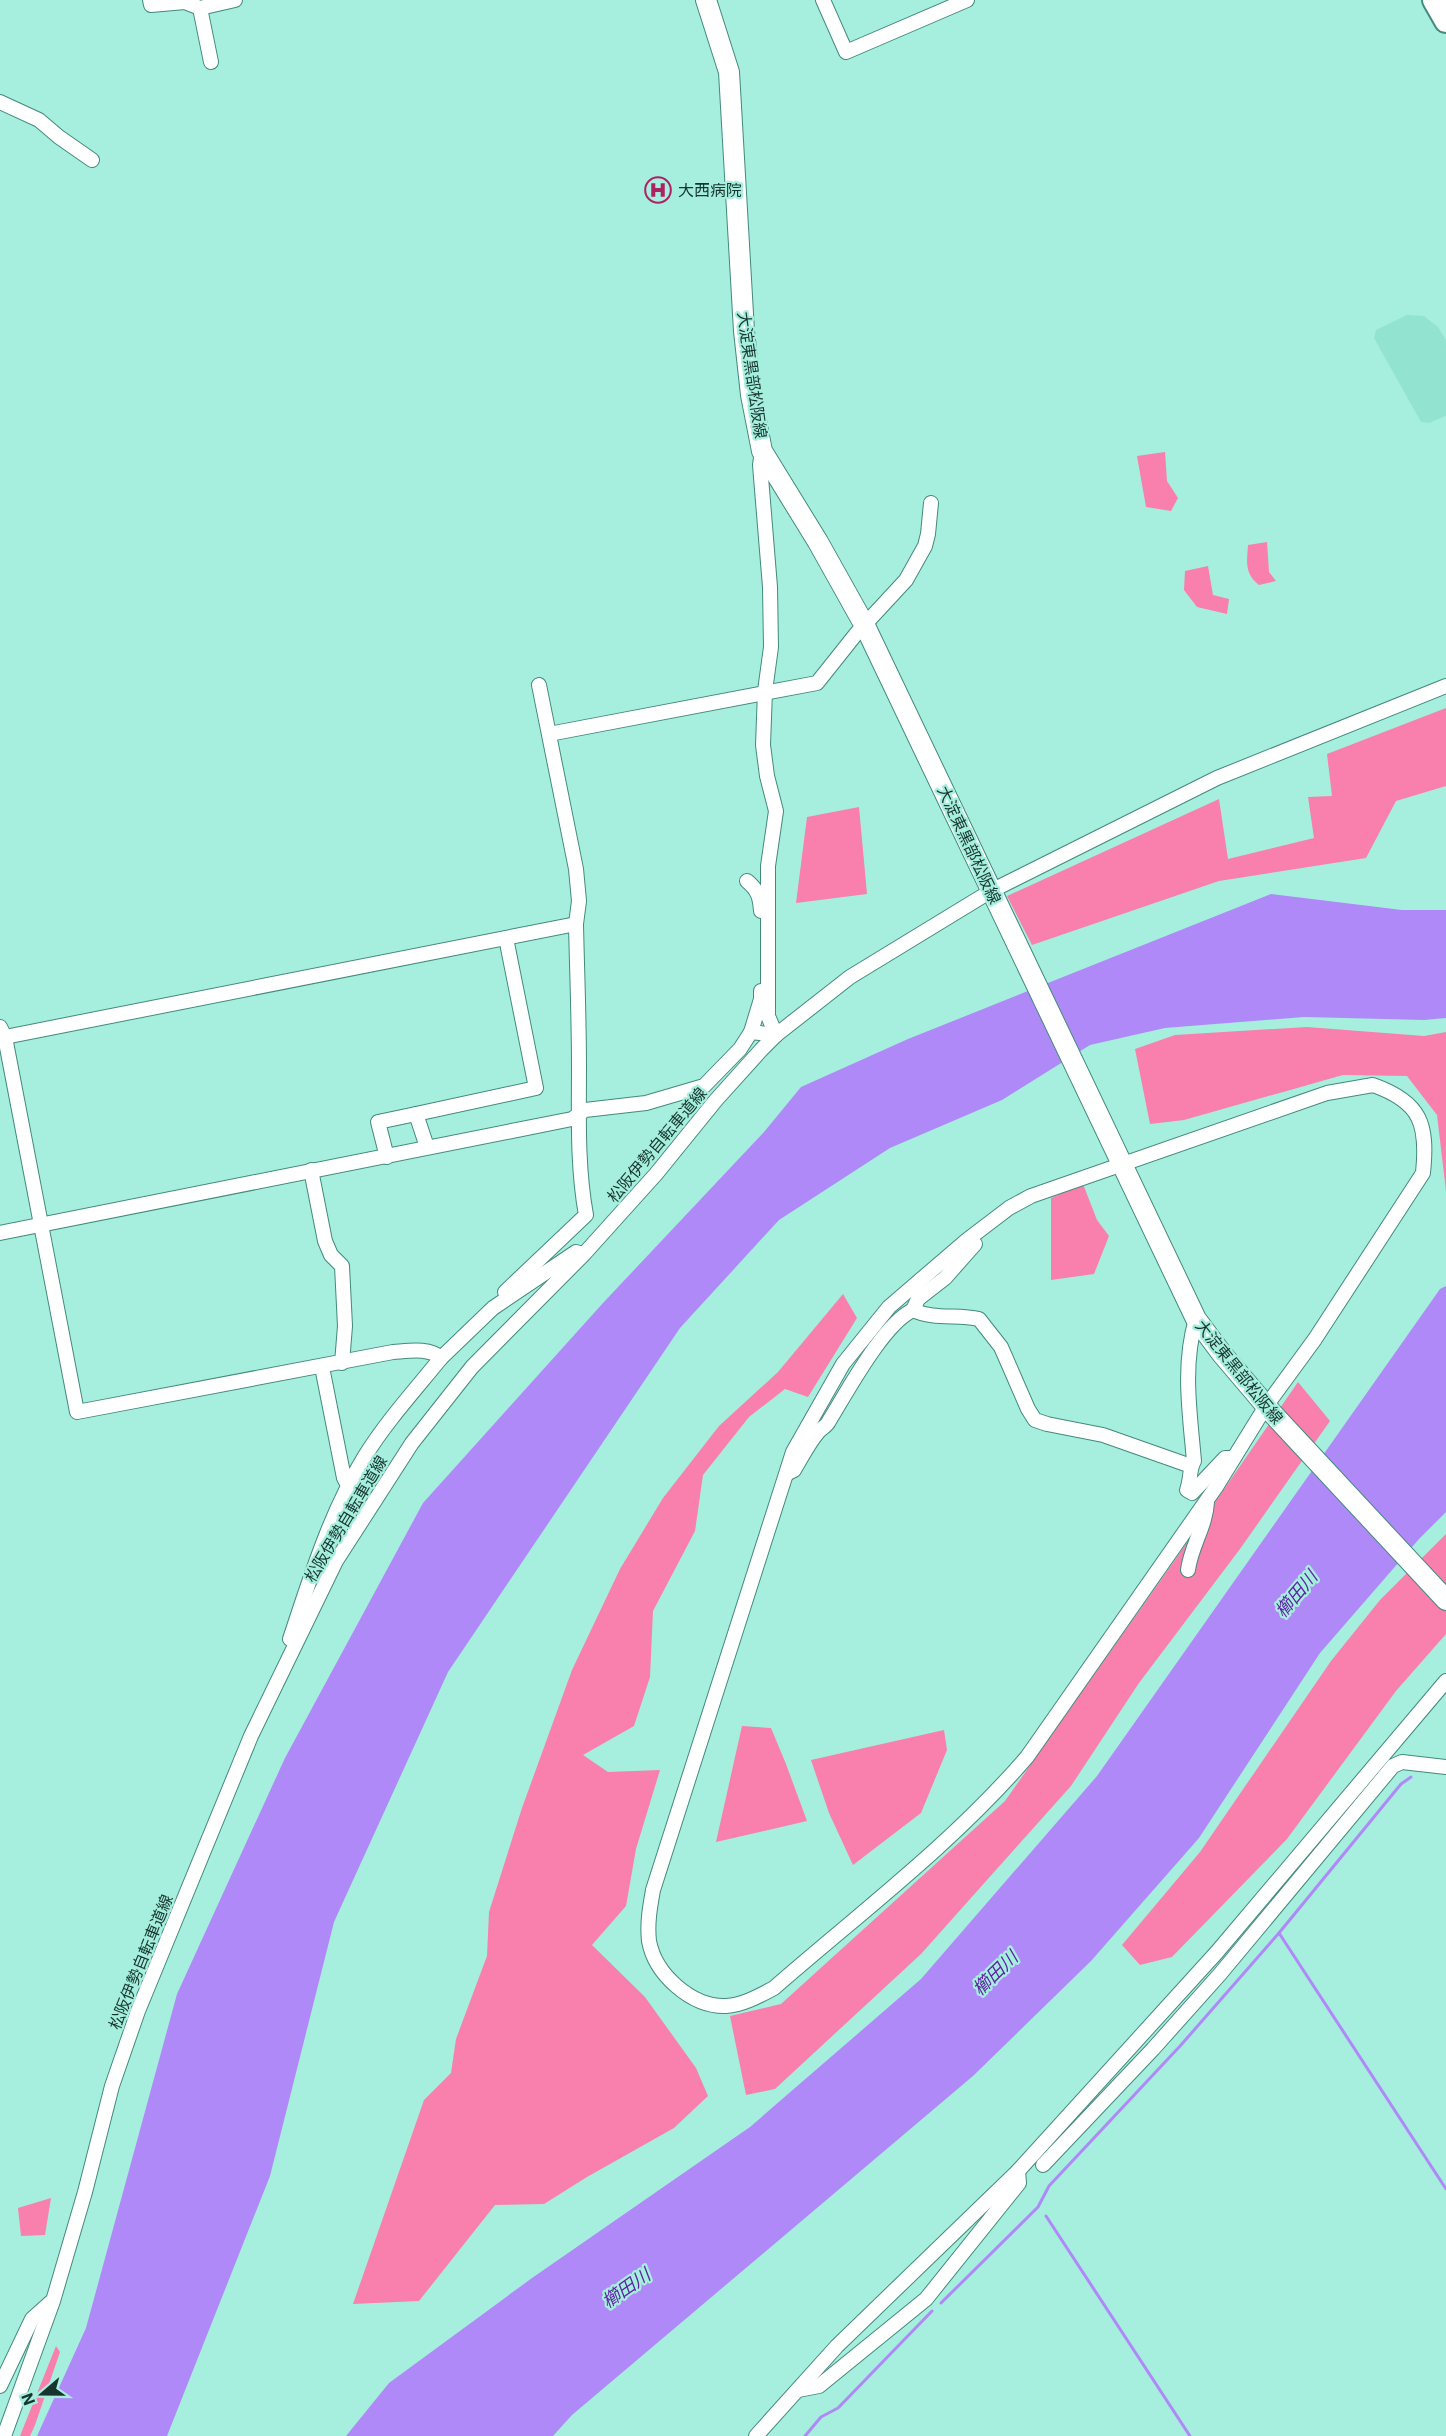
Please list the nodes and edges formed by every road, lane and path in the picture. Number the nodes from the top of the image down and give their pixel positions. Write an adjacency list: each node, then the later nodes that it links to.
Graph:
1 (150, 0): 7 (street)
2 (235, 0): 7 (street)
3 (706, 0): 12 (main road, 大淀東黒部松阪線)
4 (823, 0): 5 (street)
5 (967, 0)
6 (1434, 0): 8 (highway)
7 (200, 8): 9 (street)
8 (1446, 21)
9 (211, 62)
10 (0, 102): 11 (street)
11 (92, 160)
12 (762, 451): 14 (main road, 大淀東黒部松阪線); 17 (street)
13 (931, 503): 14 (street)
14 (865, 626): 17 (street); 20 (main road, 大淀東黒部松阪線)
15 (539, 685): 18 (street)
16 (1446, 686): 20 (street, 松阪伊勢自転車道線)
17 (765, 691): 18 (street); 22 (street)
18 (549, 734): 21 (street)
19 (747, 881): 22 (street)
20 (992, 895): 26 (street, 松阪伊勢自転車道線); 31 (main road, 大淀東黒部松阪線)
21 (576, 924): 23 (street); 28 (street)
22 (767, 924): 25 (street); 26 (street)
23 (506, 938): 24 (street); 27 (street)
24 (2, 1032): 34 (street)
25 (751, 1032): 26 (street); 28 (street)
26 (776, 1035): 36 (street, 松阪伊勢自転車道線)
27 (416, 1114): 29 (street); 30 (street)
28 (577, 1115): 29 (street); 37 (street)
29 (427, 1147): 30 (street)
30 (387, 1157): 32 (street)
31 (1119, 1161): 33 (street); 39 (main road, 大淀東黒部松阪線); 43 (street)
32 (311, 1170): 34 (street); 41 (street)
33 (998, 1217): 38 (street); 46 (street)
34 (41, 1225): 35 (street); 42 (street)
35 (0, 1233)
36 (584, 1254): 37 (street); 51 (street, 松阪伊勢自転車道線)
37 (493, 1308): 40 (street)
38 (913, 1310): 45 (street); 46 (street)
39 (1196, 1319): 43 (main road, 大淀東黒部松阪線); 45 (street)
40 (441, 1358): 41 (street); 47 (street)
41 (342, 1363): 42 (street)
42 (322, 1367): 47 (street)
43 (1270, 1410): 44 (street); 50 (main road, 大淀東黒部松阪線)
44 (1233, 1458): 45 (street); 48 (street)
45 (1191, 1466)
46 (785, 1474): 48 (street)
47 (348, 1485): 51 (street)
48 (1207, 1500): 49 (street)
49 (1188, 1570)
50 (1446, 1599)
51 (291, 1654): 56 (street, 松阪伊勢自転車道線)
52 (1446, 1681): 55 (street)
53 (1446, 1767): 54 (street)
54 (1043, 2165)
55 (1018, 2171): 58 (street); 58 (street)
56 (53, 2301): 57 (street); 59 (street, 松阪伊勢自転車道線)
57 (0, 2386)
58 (798, 2390): 60 (street)
59 (4, 2436)
60 (756, 2436)

